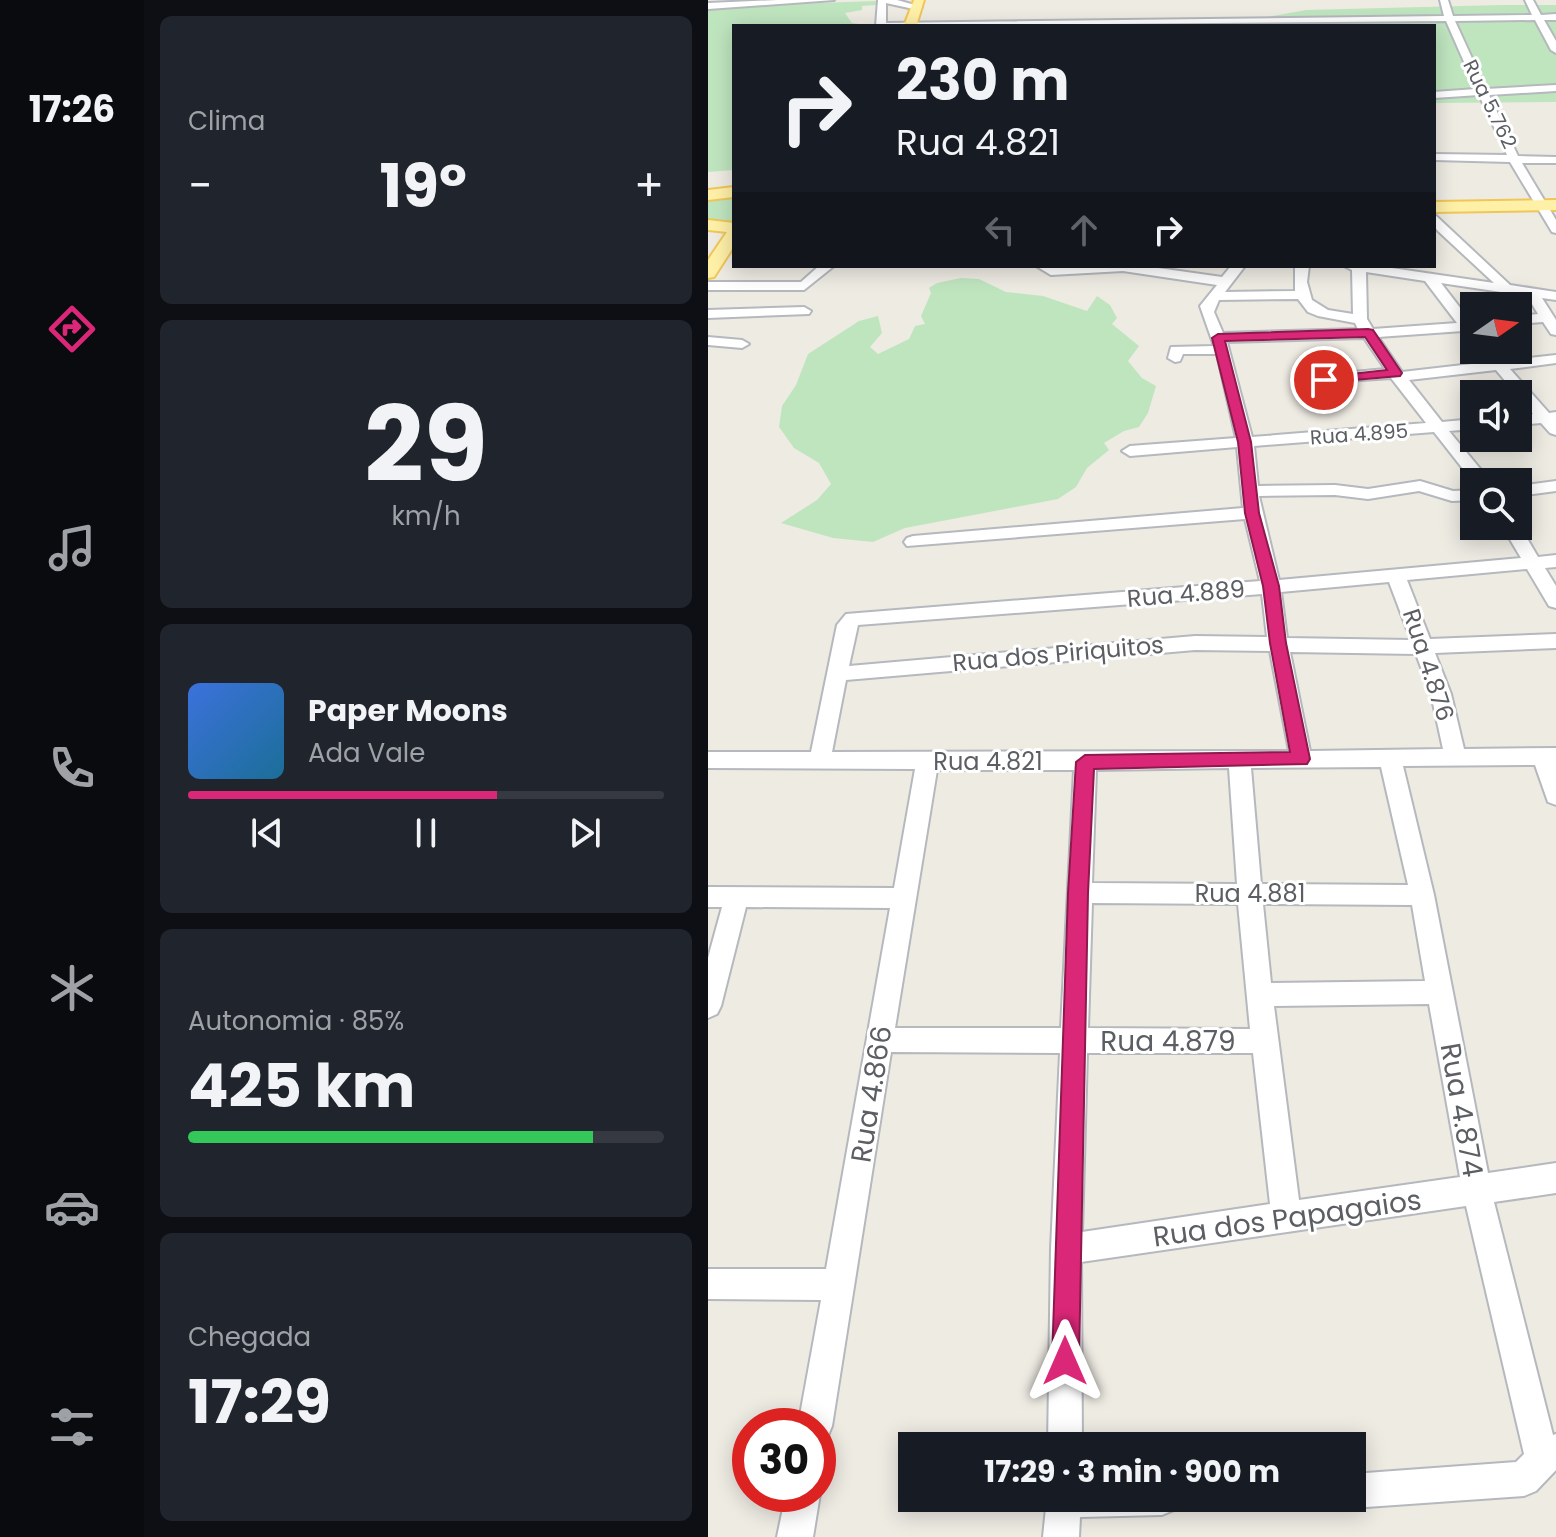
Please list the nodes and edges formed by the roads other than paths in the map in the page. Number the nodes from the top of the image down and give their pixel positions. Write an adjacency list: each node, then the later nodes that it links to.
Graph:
1 (828, 0): 2 (street); 7 (street)
2 (839, 0)
3 (883, 0): 6 (street); 16 (street)
4 (1444, 0): 15 (street, Rua 5.762)
5 (1529, 0): 10 (street)
6 (919, 2): 17 (main road)
7 (708, 6)
8 (1041, 10): 18 (street)
9 (1123, 10): 19 (street)
10 (1537, 16): 11 (street); 15 (street); 20 (street)
11 (1556, 17)
12 (1203, 19): 13 (street); 19 (street)
13 (1290, 19): 14 (street)
14 (1373, 19): 15 (street)
15 (1448, 19): 22 (street, Rua 5.762)
16 (879, 24)
17 (911, 24)
18 (1036, 24): 19 (street)
19 (1121, 24)
20 (1556, 50)
21 (1556, 88): 22 (street)
22 (1482, 92): 23 (street); 25 (street, Rua 5.762)
23 (1436, 95)
24 (1436, 157): 25 (street)
25 (1516, 159): 26 (street); 29 (street, Rua 5.762)
26 (1556, 160)
27 (732, 192): 28 (main road)
28 (708, 195)
29 (1548, 205): 30 (main road); 33 (street, Rua 5.762)
30 (1436, 207)
31 (1436, 221): 48 (street)
32 (708, 225): 34 (main road)
33 (1556, 229)
34 (732, 230)
35 (732, 233): 44 (main road)
36 (825, 268): 47 (street)
37 (1046, 268): 38 (street)
38 (1088, 268)
39 (1147, 268): 46 (street)
40 (1237, 268): 46 (street)
41 (1302, 268): 51 (street)
42 (1359, 268): 59 (street)
43 (1365, 268): 45 (street)
44 (708, 273)
45 (1430, 278): 48 (street); 56 (street)
46 (1227, 282): 52 (street)
47 (708, 286)
48 (1506, 289): 49 (street)
49 (1526, 292)
50 (1532, 293): 53 (street); 57 (street)
51 (1300, 295): 52 (street); 59 (street)
52 (1215, 296): 64 (street)
53 (1556, 296)
54 (804, 311): 55 (street)
55 (708, 314)
56 (1460, 315)
57 (1546, 317): 58 (street); 61 (street)
58 (1532, 318)
59 (1364, 326): 60 (street); 64 (street); 69 (street)
60 (1460, 329)
61 (1556, 331)
62 (708, 341): 63 (street)
63 (742, 344)
64 (1220, 344): 65 (street); 75 (street)
65 (1175, 358)
66 (1556, 359): 68 (street)
67 (1498, 364): 68 (street)
68 (1500, 367): 69 (street); 72 (street)
69 (1397, 375): 70 (street); 74 (street)
70 (1324, 380)
71 (1532, 421): 72 (street)
72 (1552, 422)
73 (1460, 425): 74 (street, Rua 4.895)
74 (1441, 427): 75 (street, Rua 4.895); 77 (street)
75 (1245, 442): 76 (street, Rua 4.895); 80 (street)
76 (1130, 451)
77 (1472, 468)
78 (1556, 486): 79 (street)
79 (1532, 489)
80 (1249, 491): 81 (street); 82 (street)
81 (1460, 496)
82 (1252, 513): 84 (street); 88 (street)
83 (1520, 540): 86 (street)
84 (913, 542)
85 (1556, 561): 86 (street, Rua 4.889)
86 (1534, 562): 87 (street, Rua 4.889); 89 (street)
87 (1396, 576): 88 (street, Rua 4.889); 92 (street, Rua 4.876)
88 (1271, 586): 91 (street); 93 (street, Rua 4.889)
89 (1556, 602)
90 (1556, 641): 92 (street, Rua dos Piriquitos)
91 (1278, 643): 92 (street, Rua dos Piriquitos); 93 (street, Rua dos Piriquitos); 97 (street)
92 (1425, 645): 94 (street, Rua 4.876)
93 (837, 674): 99 (street)
94 (1455, 755): 95 (street, Rua 4.821); 96 (street, Rua 4.821)
95 (1550, 756): 103 (street)
96 (1390, 758): 97 (street, Rua 4.821); 106 (street, Rua 4.874)
97 (1301, 759): 100 (street, Rua 4.821)
98 (708, 760): 99 (street, Rua 4.821)
99 (820, 760): 101 (street, Rua 4.821)
100 (1239, 760): 102 (street, Rua 4.821); 105 (street)
101 (927, 762): 102 (street, Rua 4.821); 109 (street, Rua 4.866)
102 (1085, 762): 104 (street)
103 (1556, 796)
104 (1078, 893): 105 (street, Rua 4.881); 115 (street)
105 (1249, 894): 106 (street, Rua 4.881); 111 (street)
106 (1422, 895): 110 (street, Rua 4.874)
107 (708, 897): 108 (street)
108 (737, 897): 109 (street); 112 (street)
109 (904, 898): 113 (street, Rua 4.866)
110 (1440, 992): 111 (street); 117 (street, Rua 4.874)
111 (1261, 995): 114 (street)
112 (708, 1006)
113 (879, 1040): 115 (street, Rua 4.879); 121 (street, Rua 4.866)
114 (1266, 1041): 115 (street, Rua 4.879); 118 (street)
115 (1075, 1042): 119 (street)
116 (1556, 1178): 117 (street, Rua dos Papagaios)
117 (1477, 1191): 118 (street, Rua dos Papagaios); 124 (street, Rua 4.874)
118 (1287, 1219): 119 (street, Rua dos Papagaios)
119 (1066, 1249): 123 (street)
120 (708, 1284): 121 (street)
121 (841, 1285): 122 (street, Rua 4.866)
122 (818, 1408)
123 (1065, 1432)
124 (1549, 1455): 125 (street)
125 (1366, 1490)
126 (800, 1512): 128 (street)
127 (1063, 1512): 129 (street)
128 (795, 1537)
129 (1061, 1537)

